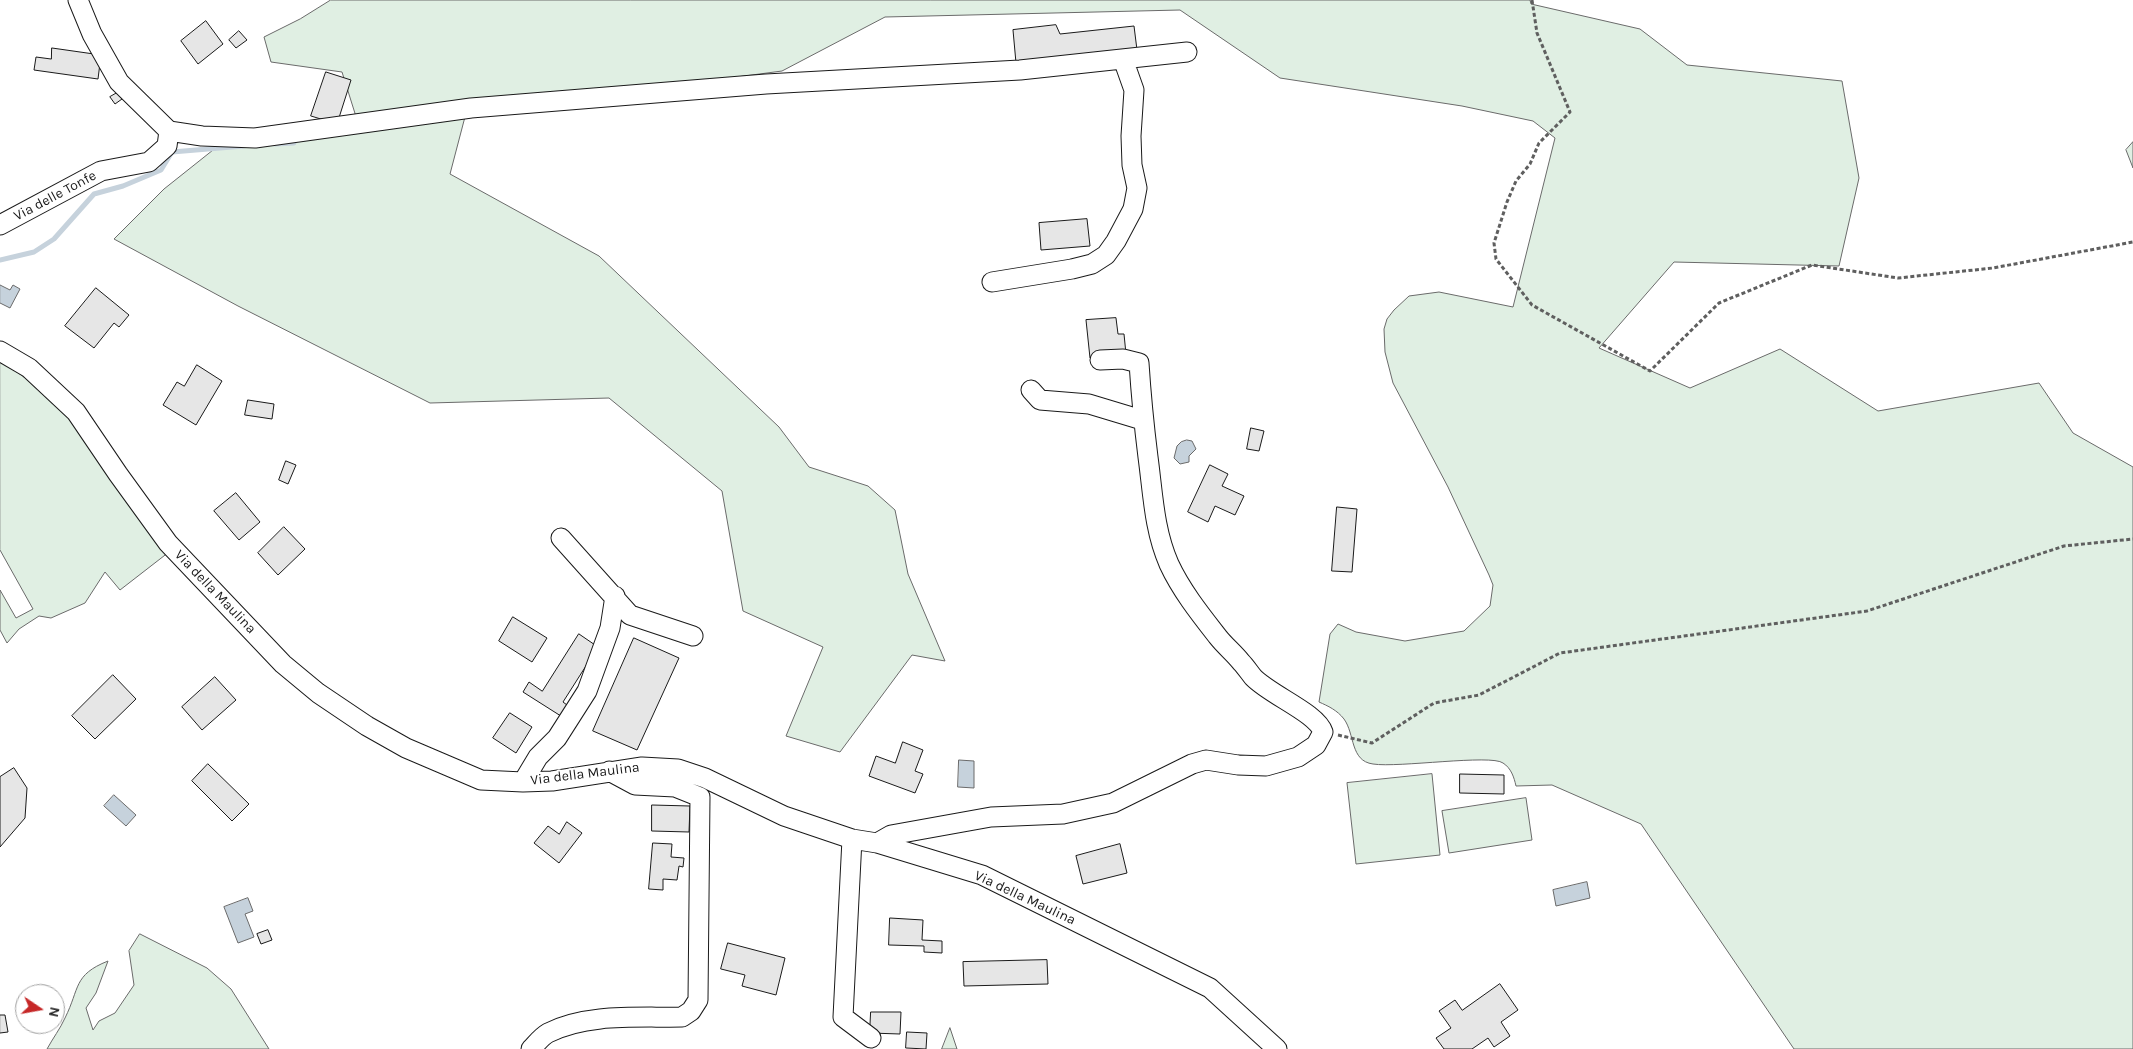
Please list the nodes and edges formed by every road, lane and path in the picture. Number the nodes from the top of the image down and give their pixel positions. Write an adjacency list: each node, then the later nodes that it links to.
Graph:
1 (78, 0): 5 (street)
2 (1532, 0): 7 (path)
3 (1187, 52): 4 (street)
4 (1123, 59): 5 (street); 8 (street)
5 (170, 131): 6 (street, Via delle Tonfe)
6 (0, 225)
7 (2133, 242)
8 (992, 282)
9 (0, 351): 19 (street, Via della Maulina)
10 (1100, 360): 12 (street)
11 (1030, 390): 12 (street)
12 (1142, 420): 17 (street)
13 (561, 538): 15 (street)
14 (2133, 539): 17 (path)
15 (614, 596): 16 (street); 19 (street)
16 (693, 636)
17 (1324, 732): 21 (street)
18 (609, 771): 19 (street, Via della Maulina); 20 (street, Via della Maulina); 23 (street)
19 (523, 782)
20 (852, 839): 21 (street, Via della Maulina); 22 (street)
21 (878, 843): 24 (street, Via della Maulina)
22 (871, 1038)
23 (530, 1049)
24 (1277, 1049)

